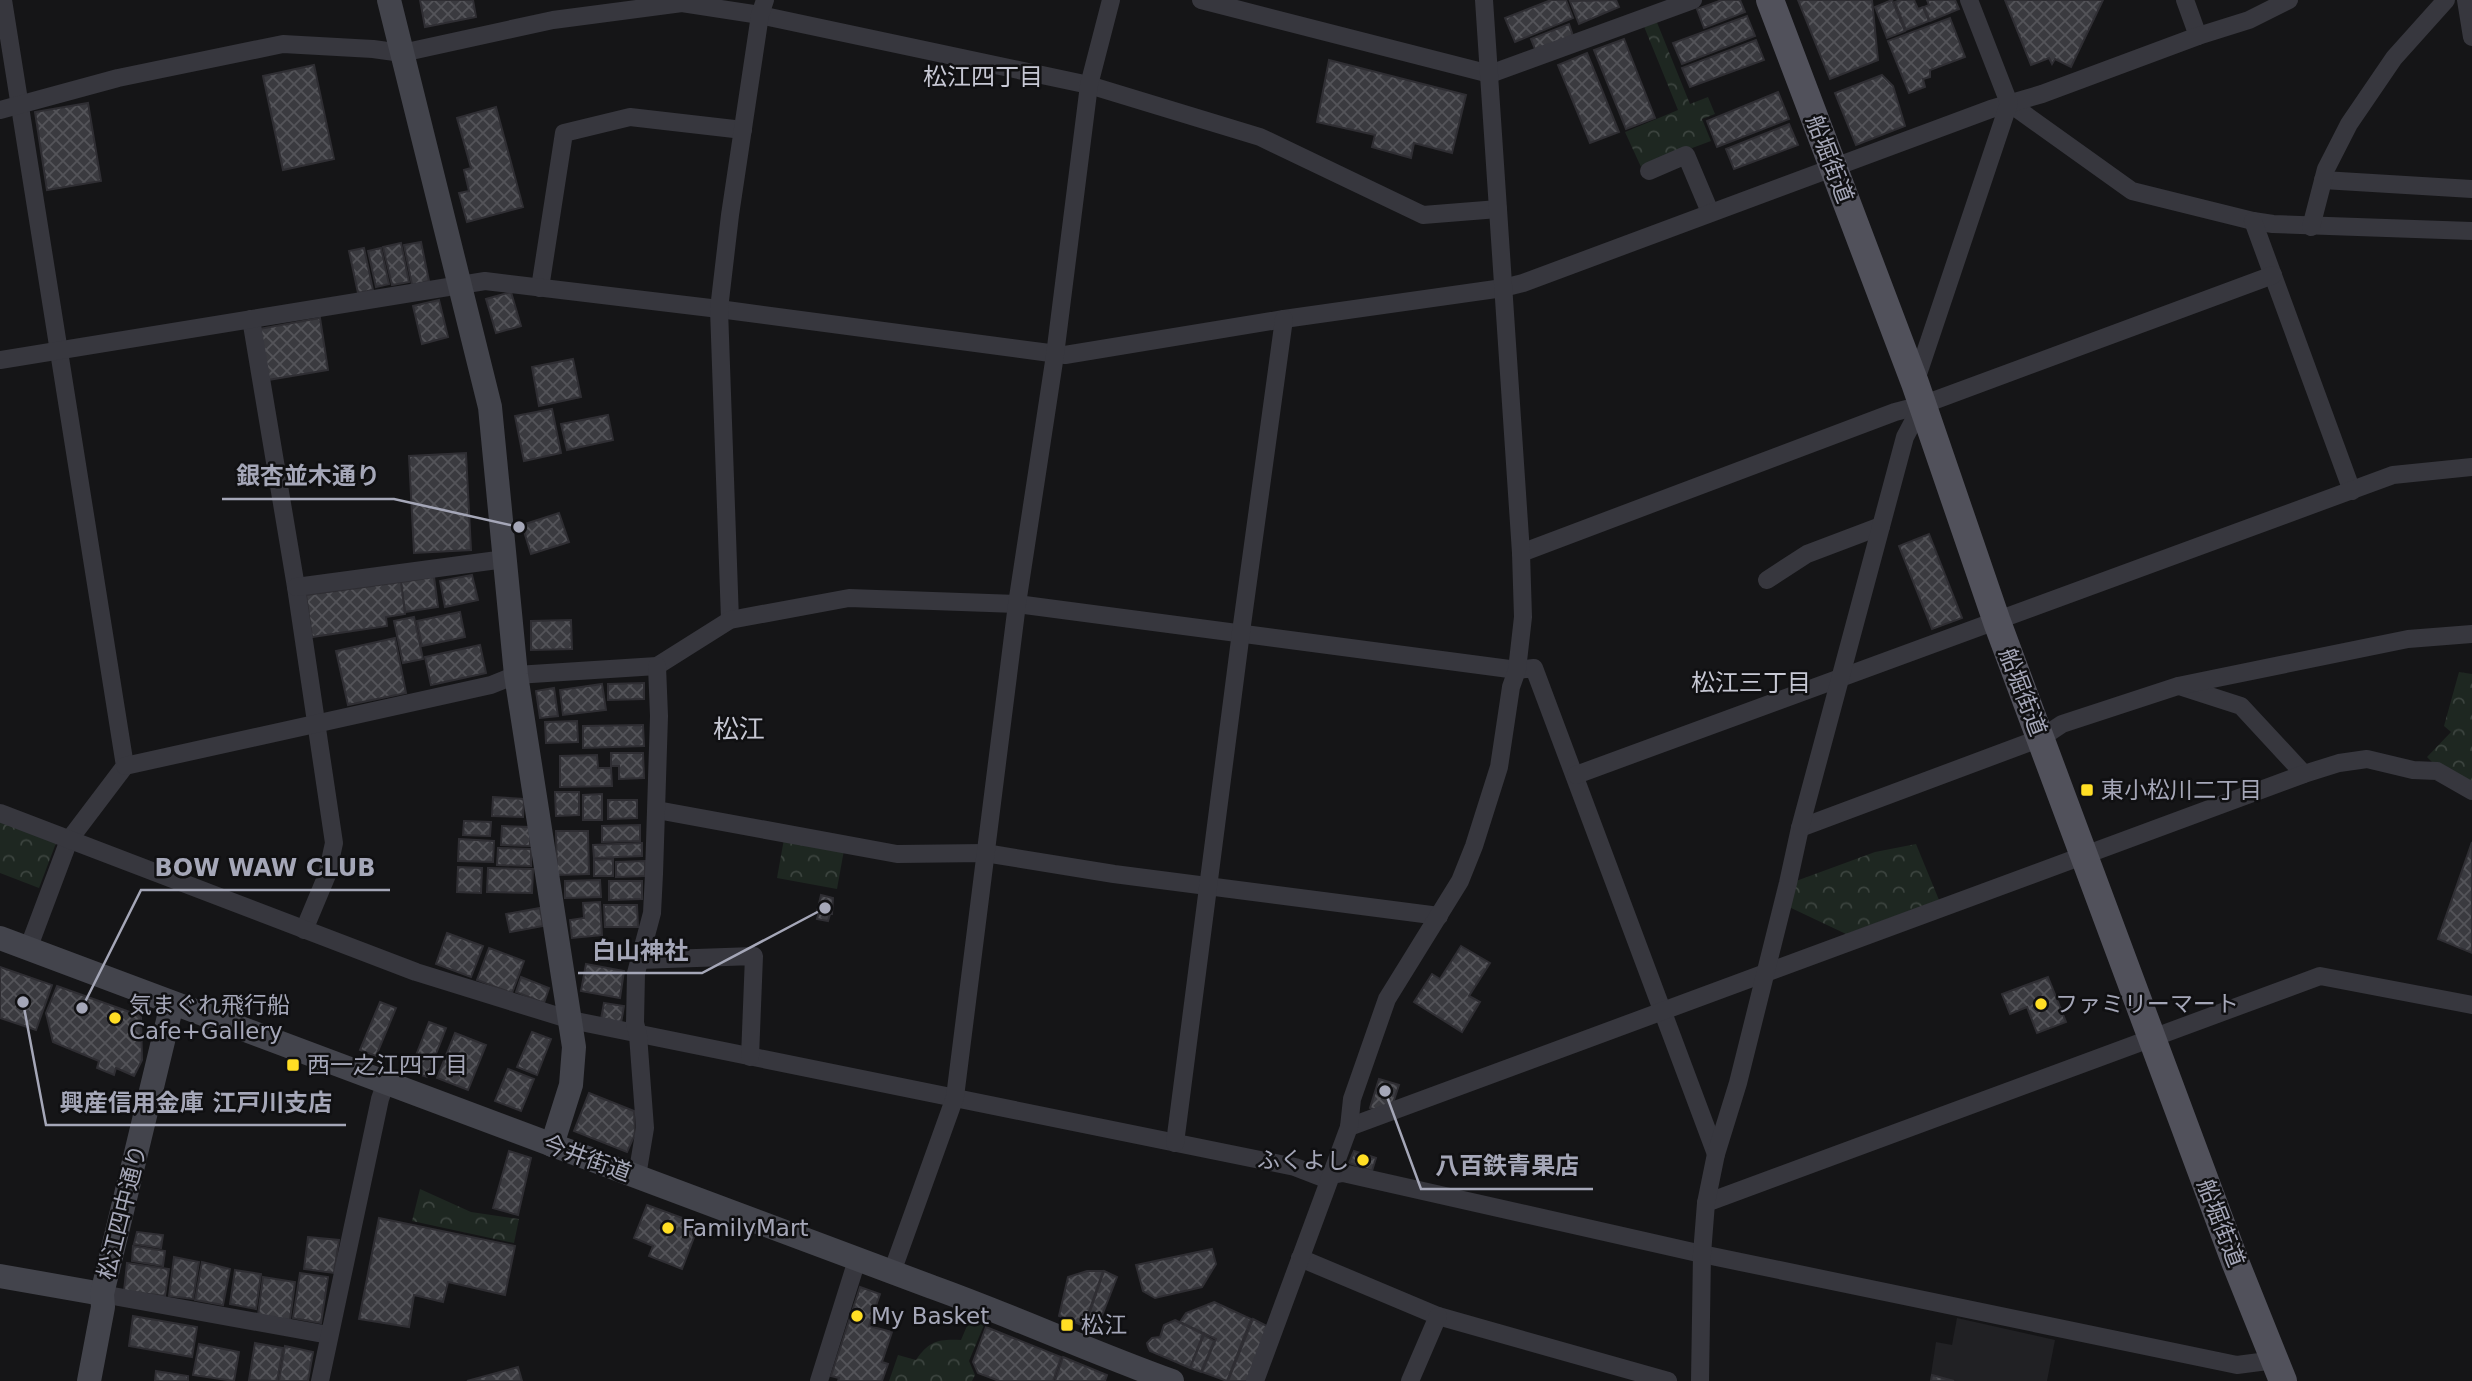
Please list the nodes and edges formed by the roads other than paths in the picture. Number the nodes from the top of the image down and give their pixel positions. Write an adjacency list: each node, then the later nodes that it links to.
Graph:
1 (3, 0): 21 (street)
2 (389, 0): 17 (street)
3 (1111, 0): 19 (street)
4 (1201, 0): 18 (street)
5 (1484, 0): 18 (street)
6 (1693, 0): 18 (street)
7 (1770, 0): 24 (main road, 船堀街道)
8 (1969, 0): 20 (street)
9 (2185, 0): 15 (street)
10 (2289, 0): 15 (street)
11 (2446, 0): 26 (street)
12 (2466, 0): 16 (street)
13 (682, 2): 14 (street); 17 (street)
14 (763, 8): 19 (street); 23 (street)
15 (2198, 36): 20 (street)
16 (2472, 37)
17 (402, 53): 21 (street); 34 (street)
18 (1490, 74): 28 (street)
19 (1089, 85): 28 (street); 41 (street)
20 (2010, 103): 24 (street); 30 (street); 43 (street)
21 (20, 104): 22 (street); 40 (street)
22 (0, 110)
23 (743, 130): 35 (street); 37 (street)
24 (1832, 166): 29 (street); 43 (main road, 船堀街道)
25 (1649, 171): 29 (street)
26 (2323, 180): 27 (street); 31 (street)
27 (2472, 189)
28 (1497, 209): 36 (street)
29 (1710, 212): 36 (street)
30 (2253, 221): 31 (street); 33 (street)
31 (2311, 227): 32 (street)
32 (2472, 231)
33 (2273, 275): 43 (street); 45 (street)
34 (460, 285): 35 (street); 39 (street); 48 (street)
35 (540, 288): 37 (street)
36 (1503, 288): 38 (street); 47 (street)
37 (719, 309): 41 (street); 52 (street)
38 (1284, 319): 41 (street); 54 (street)
39 (251, 320): 40 (street); 50 (street)
40 (57, 351): 42 (street); 63 (street)
41 (1055, 355): 51 (street)
42 (0, 360)
43 (1918, 394): 46 (street); 47 (street); 53 (main road, 船堀街道)
44 (2472, 467): 45 (street)
45 (2352, 491): 53 (street)
46 (1881, 526): 49 (street); 59 (street)
47 (1521, 554): 57 (street)
48 (505, 559): 50 (street); 58 (street)
49 (1767, 580)
50 (296, 587): 61 (street)
51 (1017, 604): 52 (street); 54 (street); 71 (street)
52 (730, 620): 56 (street)
53 (1997, 622): 59 (street); 62 (main road, 船堀街道)
54 (1241, 632): 57 (street); 73 (street)
55 (2472, 635): 60 (street)
56 (657, 666): 58 (street); 67 (street)
57 (1517, 670): 65 (street); 74 (street)
58 (516, 676): 61 (street); 83 (street)
59 (1842, 679): 65 (street); 69 (street)
60 (2178, 686): 62 (street); 64 (street)
61 (317, 725): 63 (street); 75 (street)
62 (2041, 738): 69 (street); 72 (main road, 船堀街道)
63 (125, 766): 70 (street)
64 (2304, 774): 66 (street); 72 (street)
65 (1576, 775): 82 (street)
66 (2472, 791)
67 (657, 810): 71 (street); 78 (street)
68 (0, 813): 70 (street)
69 (1800, 828): 79 (street)
70 (69, 840): 75 (street); 77 (street)
71 (985, 853): 73 (street); 88 (street)
72 (2085, 856): 79 (street); 85 (main road, 船堀街道)
73 (1208, 886): 74 (street); 90 (street)
74 (1439, 916): 89 (street)
75 (304, 930): 83 (street)
76 (0, 938): 77 (street, 今井街道)
77 (28, 949): 80 (street, 今井街道)
78 (639, 960): 84 (street); 86 (street)
79 (1765, 974): 82 (street); 92 (street)
80 (172, 1004): 87 (street, 今井街道); 101 (street, 松江四中通り)
81 (2472, 1005): 85 (street)
82 (1662, 1011): 89 (street); 92 (street)
83 (571, 1020): 84 (street); 91 (street)
84 (638, 1035): 86 (street); 93 (street)
85 (2151, 1037): 95 (street); 104 (main road, 船堀街道)
86 (750, 1057): 88 (street)
87 (386, 1085): 91 (street, 今井街道); 103 (street)
88 (955, 1097): 90 (street); 99 (street)
89 (1349, 1127): 94 (street)
90 (1175, 1143): 94 (street)
91 (552, 1145): 93 (street, 今井街道)
92 (1716, 1154): 95 (street)
93 (637, 1176): 98 (street, 今井街道)
94 (1330, 1176): 96 (street); 97 (street)
95 (1706, 1203): 96 (street)
96 (1702, 1254): 104 (street); 113 (street)
97 (1300, 1258): 102 (street); 110 (street)
98 (858, 1260): 99 (street, 今井街道); 108 (street)
99 (892, 1272): 105 (street, 今井街道)
100 (0, 1276): 101 (street)
101 (102, 1294): 103 (street); 106 (street, 松江四中通り)
102 (1438, 1316): 111 (street); 112 (street)
103 (329, 1335): 107 (street)
104 (2279, 1371)
105 (1128, 1373): 109 (street, 今井街道)
106 (89, 1381)
107 (320, 1381)
108 (819, 1381)
109 (1172, 1381)
110 (1255, 1381)
111 (1410, 1381)
112 (1668, 1381)
113 (1700, 1381)

